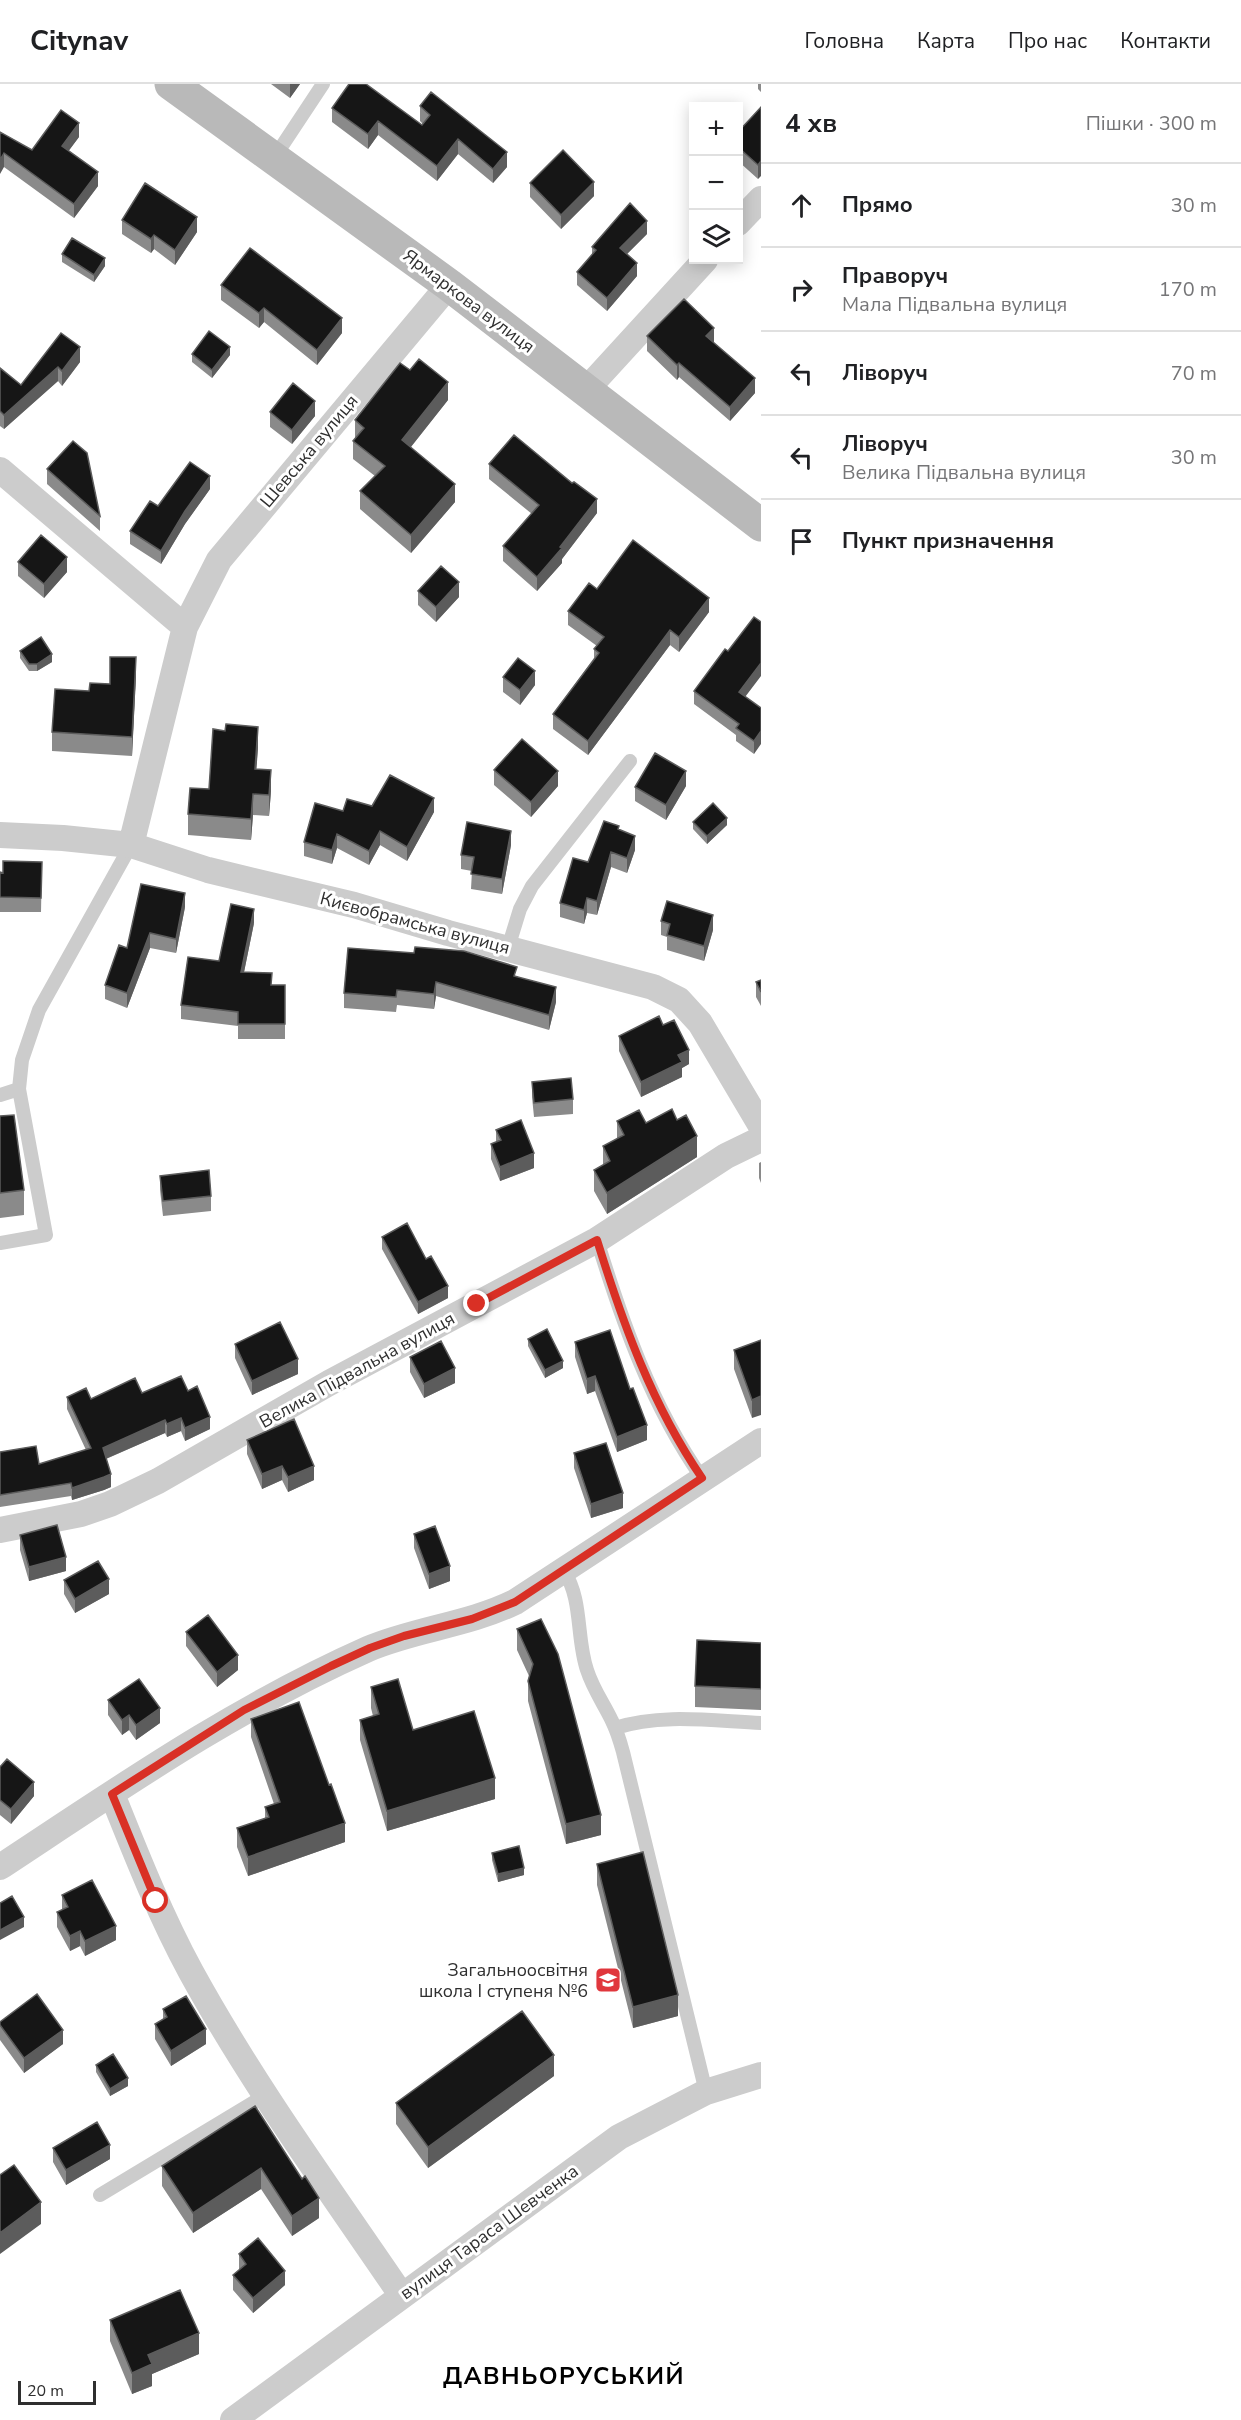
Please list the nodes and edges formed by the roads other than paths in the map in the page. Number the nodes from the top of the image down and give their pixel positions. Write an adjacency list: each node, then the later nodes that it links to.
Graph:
1 (171, 84): 3 (street, Ярмаркова вулиця)
2 (322, 84): 3 (lane)
3 (274, 158): 7 (street, Ярмаркова вулиця)
4 (761, 199): 5 (street)
5 (743, 218)
6 (701, 264): 8 (street)
7 (449, 285): 8 (street, Ярмаркова вулиця); 11 (street, Шевська вулиця)
8 (586, 390): 10 (street, Ярмаркова вулиця)
9 (0, 470): 11 (street)
10 (761, 525)
11 (185, 627): 14 (street, Шевська вулиця)
12 (630, 761): 15 (lane)
13 (0, 835): 14 (street, Києвобрамська вулиця)
14 (130, 845): 15 (street, Києвобрамська вулиця); 16 (lane)
15 (508, 948): 18 (street, Києвобрамська вулиця)
16 (19, 1089): 17 (lane); 21 (lane)
17 (0, 1095)
18 (761, 1126)
19 (761, 1139): 20 (street, Велика Підвальна вулиця)
20 (597, 1240): 23 (lane); 24 (street, Велика Підвальна вулиця)
21 (0, 1243)
22 (761, 1441): 23 (street)
23 (702, 1478): 25 (street)
24 (0, 1530)
25 (564, 1571): 27 (lane); 28 (street)
26 (761, 1723): 27 (lane)
27 (615, 1728): 31 (lane)
28 (112, 1794): 29 (street); 32 (street)
29 (0, 1867)
30 (761, 2075): 31 (street, вулиця Тараса Шевченка)
31 (706, 2092): 34 (street, вулиця Тараса Шевченка)
32 (266, 2095): 33 (lane); 34 (street)
33 (100, 2195)
34 (402, 2296): 35 (street, вулиця Тараса Шевченка)
35 (234, 2420)

